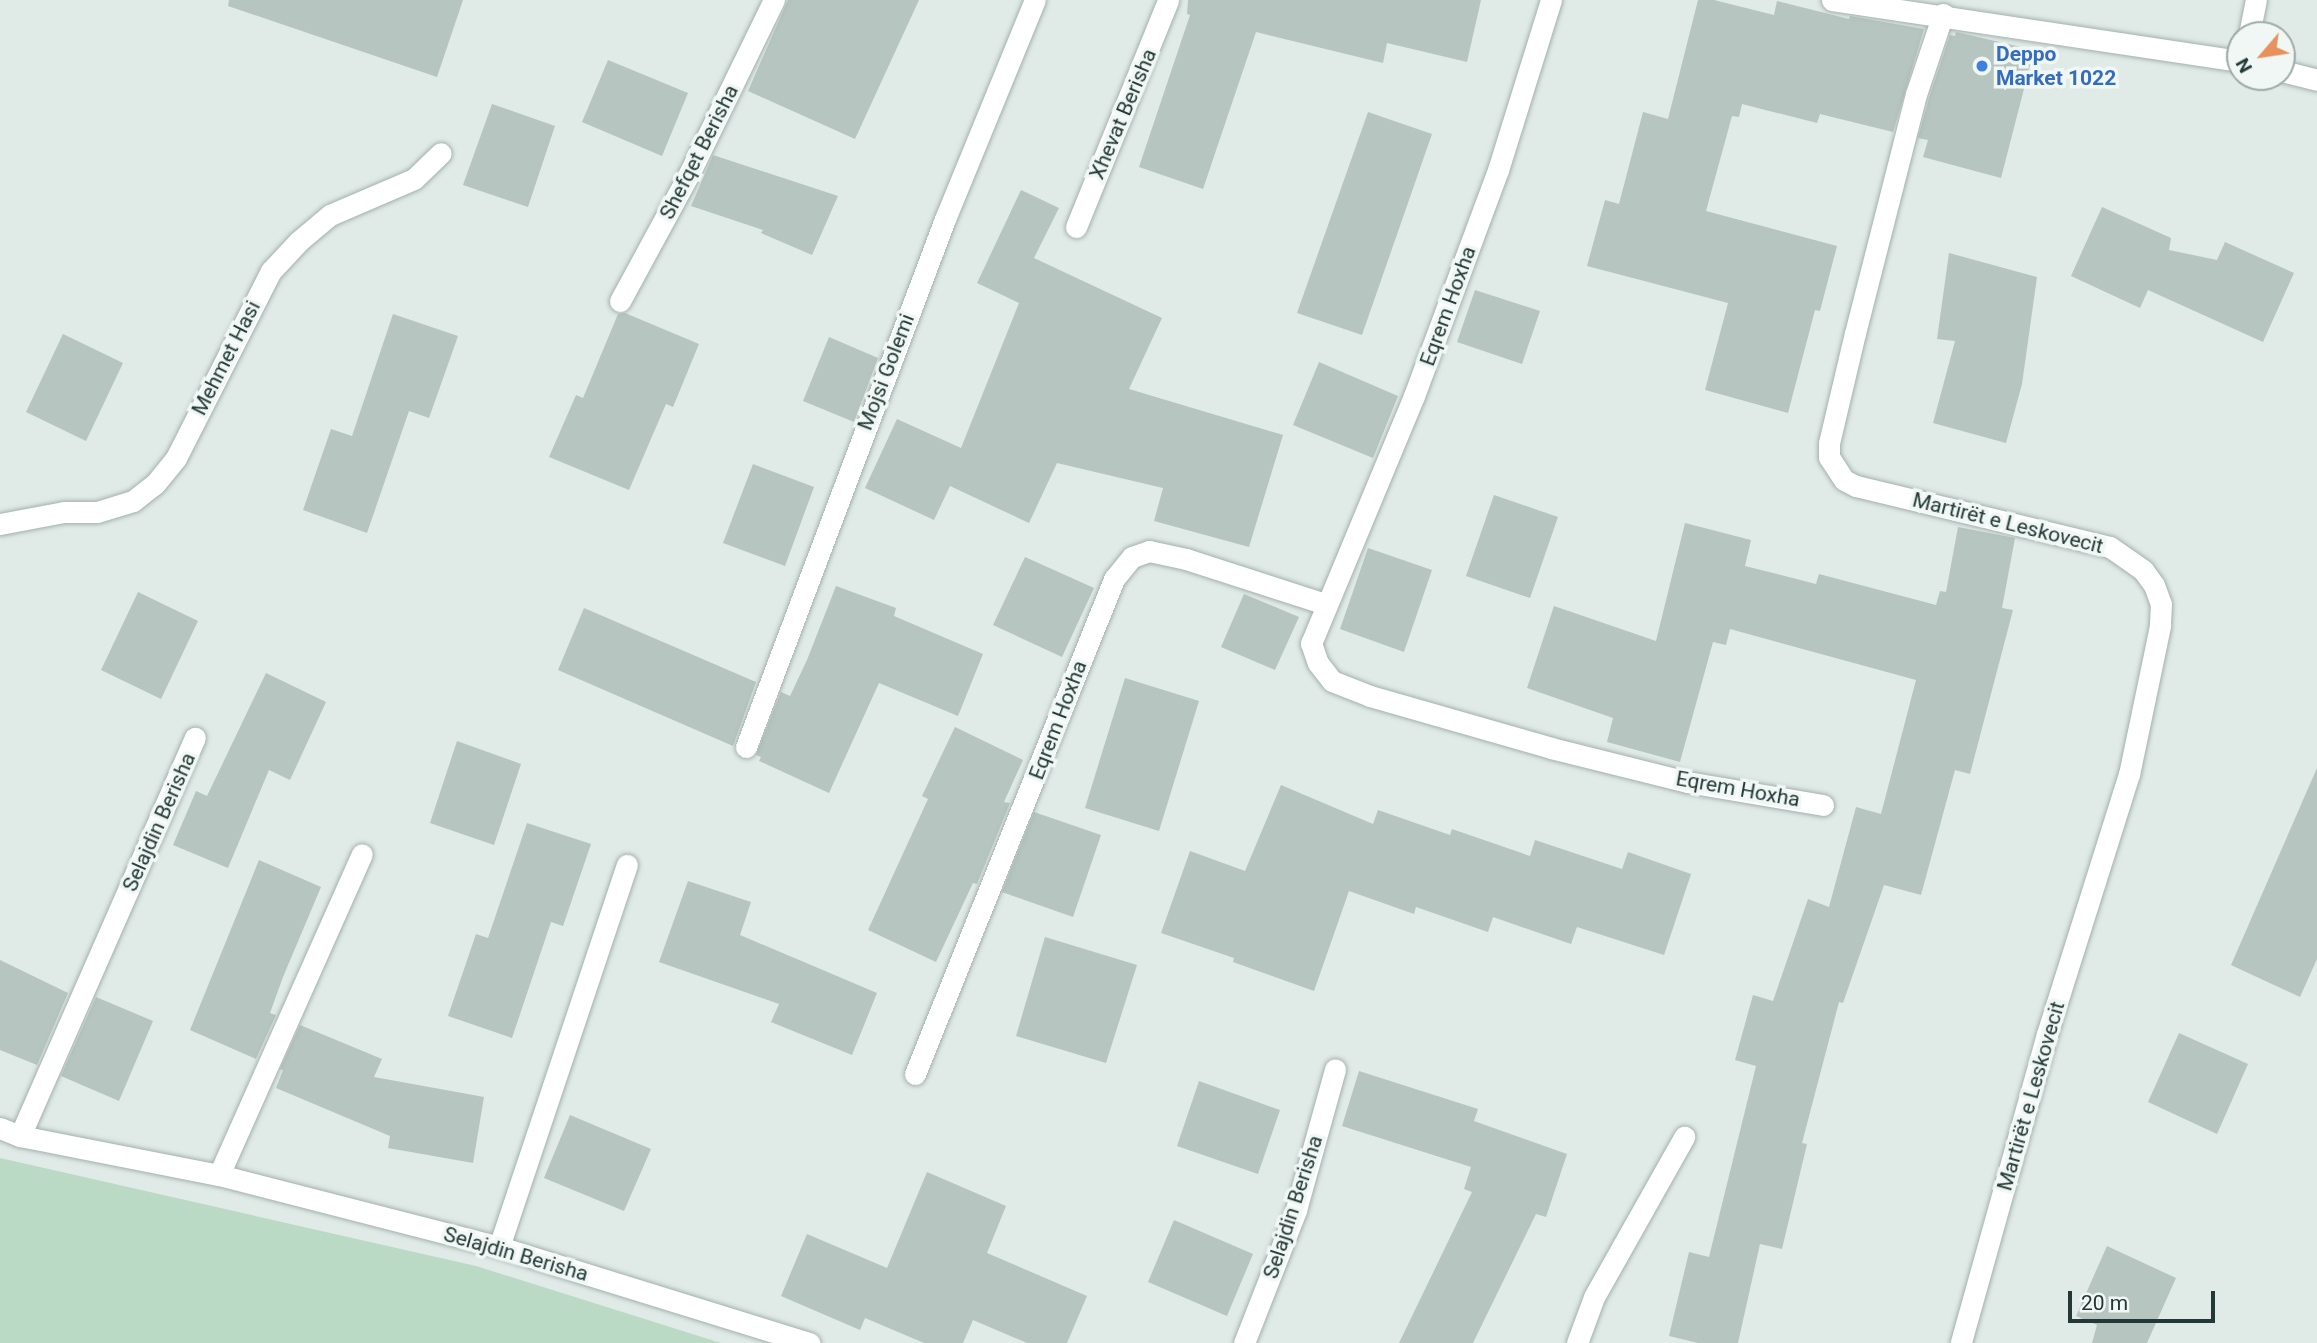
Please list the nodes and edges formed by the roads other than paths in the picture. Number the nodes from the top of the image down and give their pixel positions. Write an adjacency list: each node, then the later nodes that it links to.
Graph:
1 (774, 0): 15 (street, Shefqet Berisha)
2 (1035, 0): 19 (street, Mojsi Golemi)
3 (1168, 0): 14 (street, Xhevat Berisha)
4 (1551, 0): 17 (street, Eqrem Hoxha)
5 (1832, 0): 7 (street)
6 (2256, 0): 9 (street)
7 (1856, 1): 8 (street)
8 (1943, 14): 10 (street); 33 (street, Martirët e Leskovecit)
9 (2252, 21)
10 (2226, 59)
11 (2296, 75): 12 (street)
12 (2317, 80)
13 (441, 153): 16 (street, Mehmet Hasi)
14 (1076, 227)
15 (620, 302)
16 (0, 524)
17 (1325, 604): 20 (street, Eqrem Hoxha); 24 (street, Eqrem Hoxha)
18 (195, 738): 26 (street, Selajdin Berisha)
19 (746, 747)
20 (1823, 804)
21 (362, 854): 28 (street)
22 (627, 865): 29 (street)
23 (1335, 1069): 31 (street, Selajdin Berisha)
24 (915, 1074)
25 (0, 1128): 26 (street, Selajdin Berisha)
26 (20, 1136): 28 (street, Selajdin Berisha)
27 (1684, 1137): 32 (street)
28 (219, 1175): 29 (street, Selajdin Berisha)
29 (499, 1247): 30 (street, Selajdin Berisha)
30 (810, 1343)
31 (1244, 1343)
32 (1577, 1343)
33 (1961, 1343)

